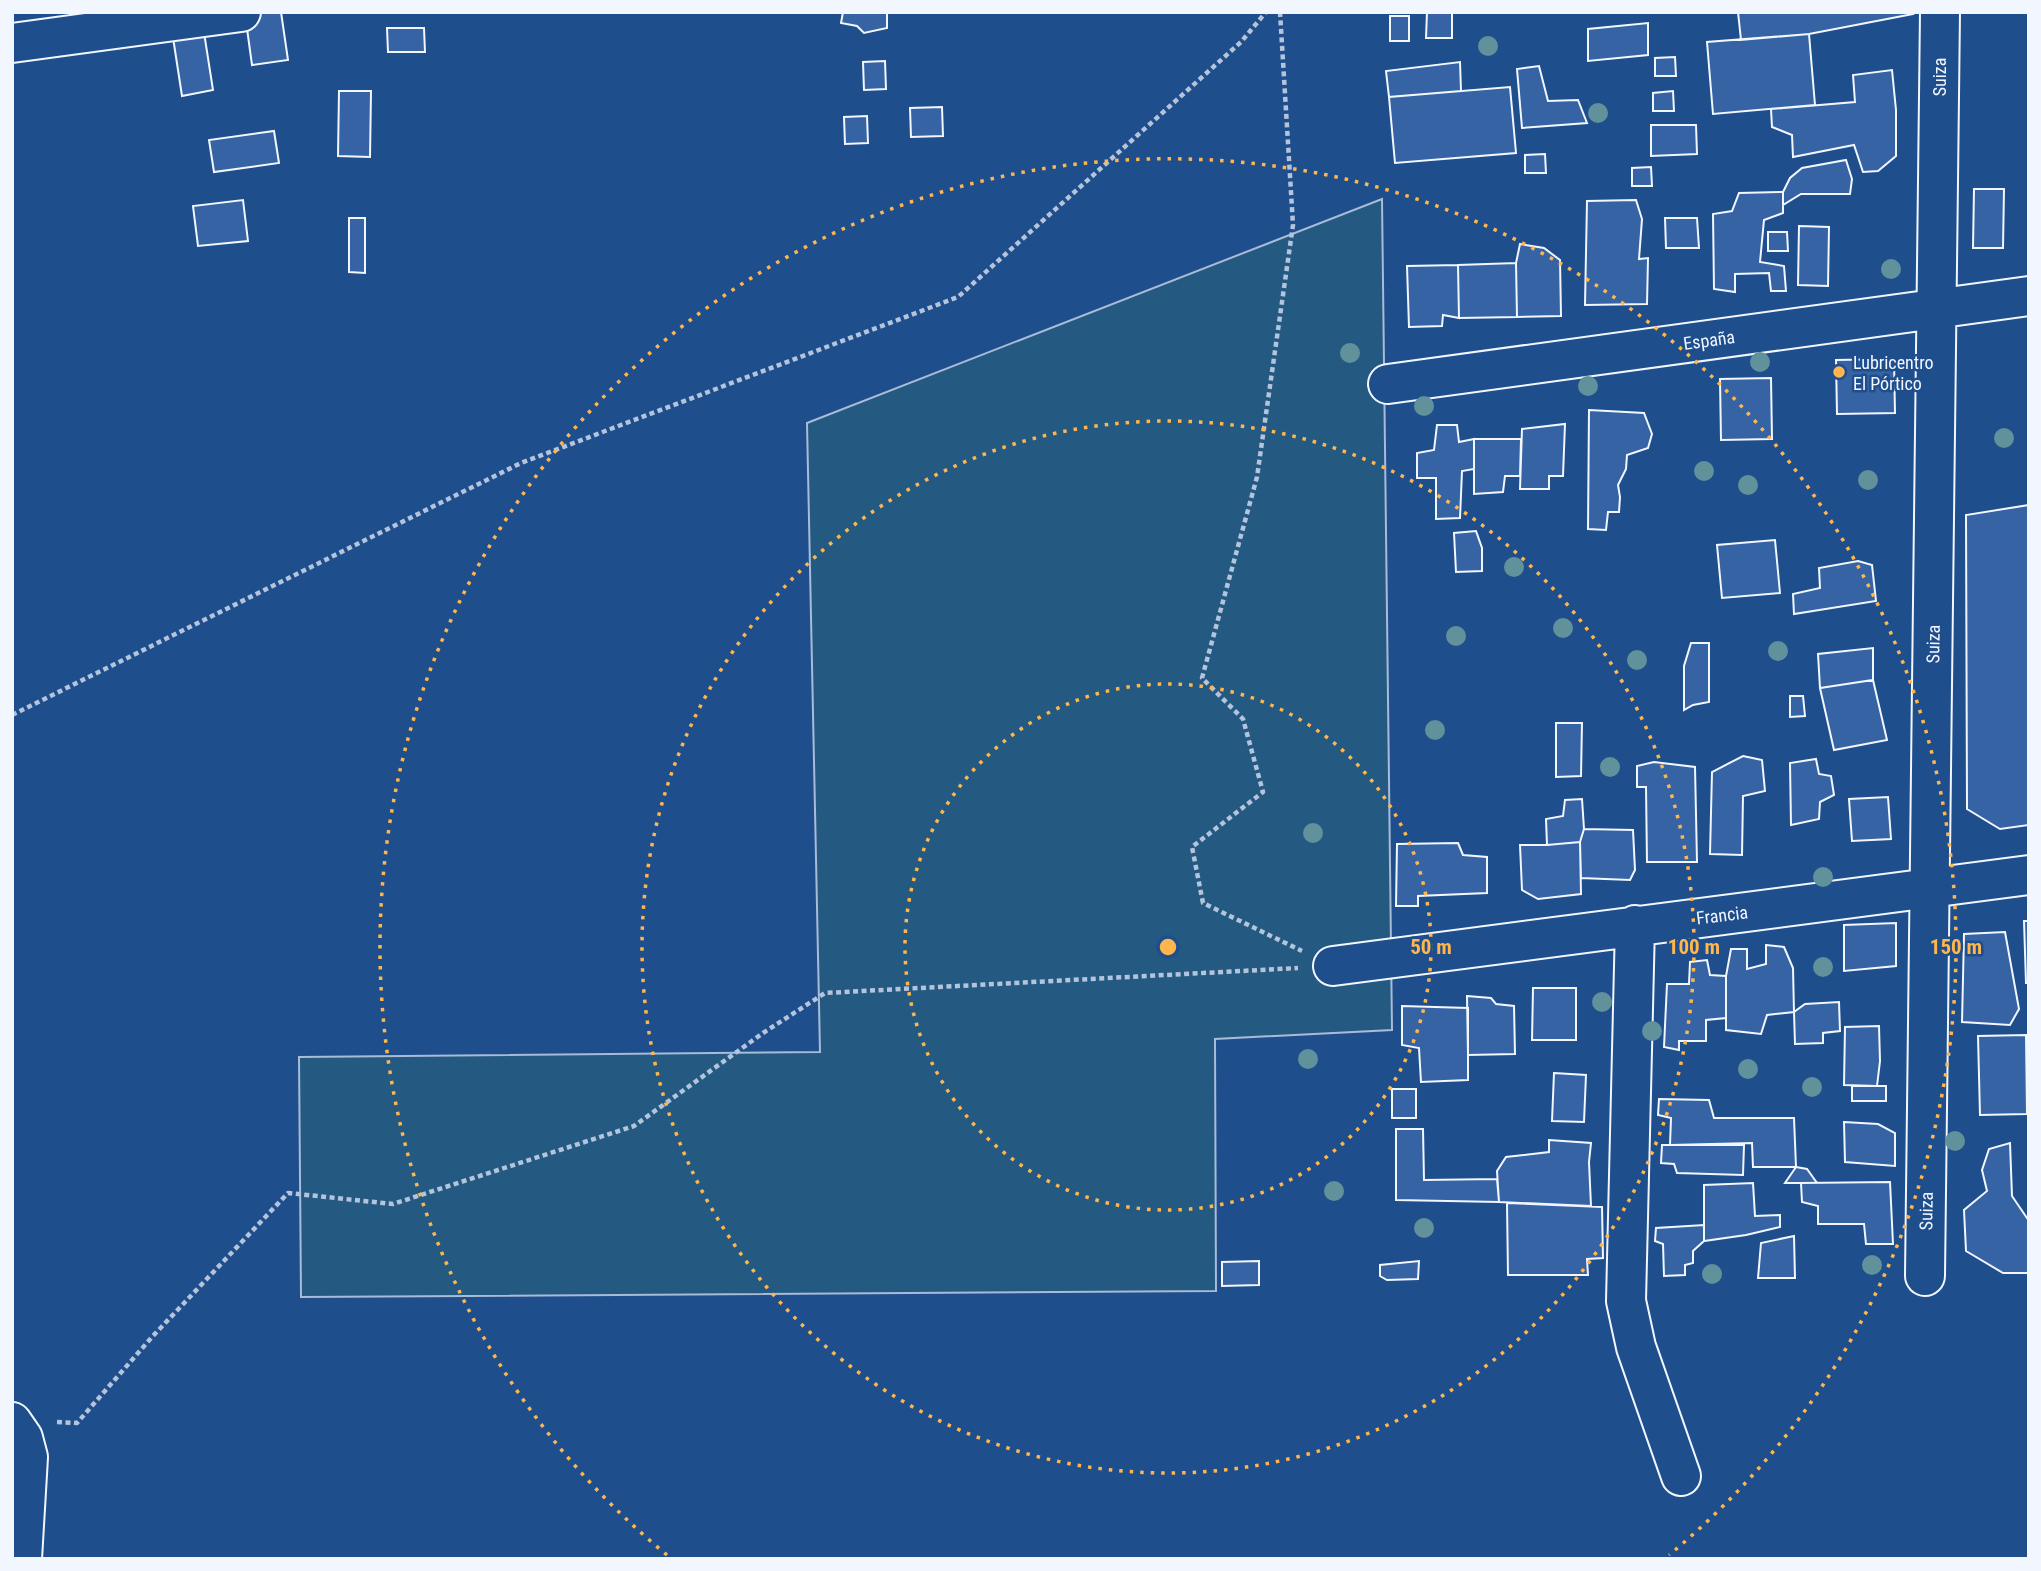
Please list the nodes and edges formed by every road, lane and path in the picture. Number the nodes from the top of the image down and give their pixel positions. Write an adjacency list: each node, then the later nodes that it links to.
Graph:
1 (241, 12): 5 (street)
2 (1266, 12): 9 (path)
3 (1280, 12): 13 (path)
4 (1940, 12): 7 (street, Suiza)
5 (12, 43)
6 (2029, 296): 7 (street, España)
7 (1937, 309): 8 (street, España); 11 (street, Suiza)
8 (1388, 384)
9 (12, 715)
10 (2029, 875): 11 (street, Francia)
11 (1930, 889): 12 (street, Francia); 14 (street, Suiza)
12 (1635, 925): 13 (street, Francia); 17 (street)
13 (1333, 966): 16 (path)
14 (1925, 1276)
15 (12, 1422): 18 (street)
16 (51, 1422)
17 (1681, 1476)
18 (22, 1559)

